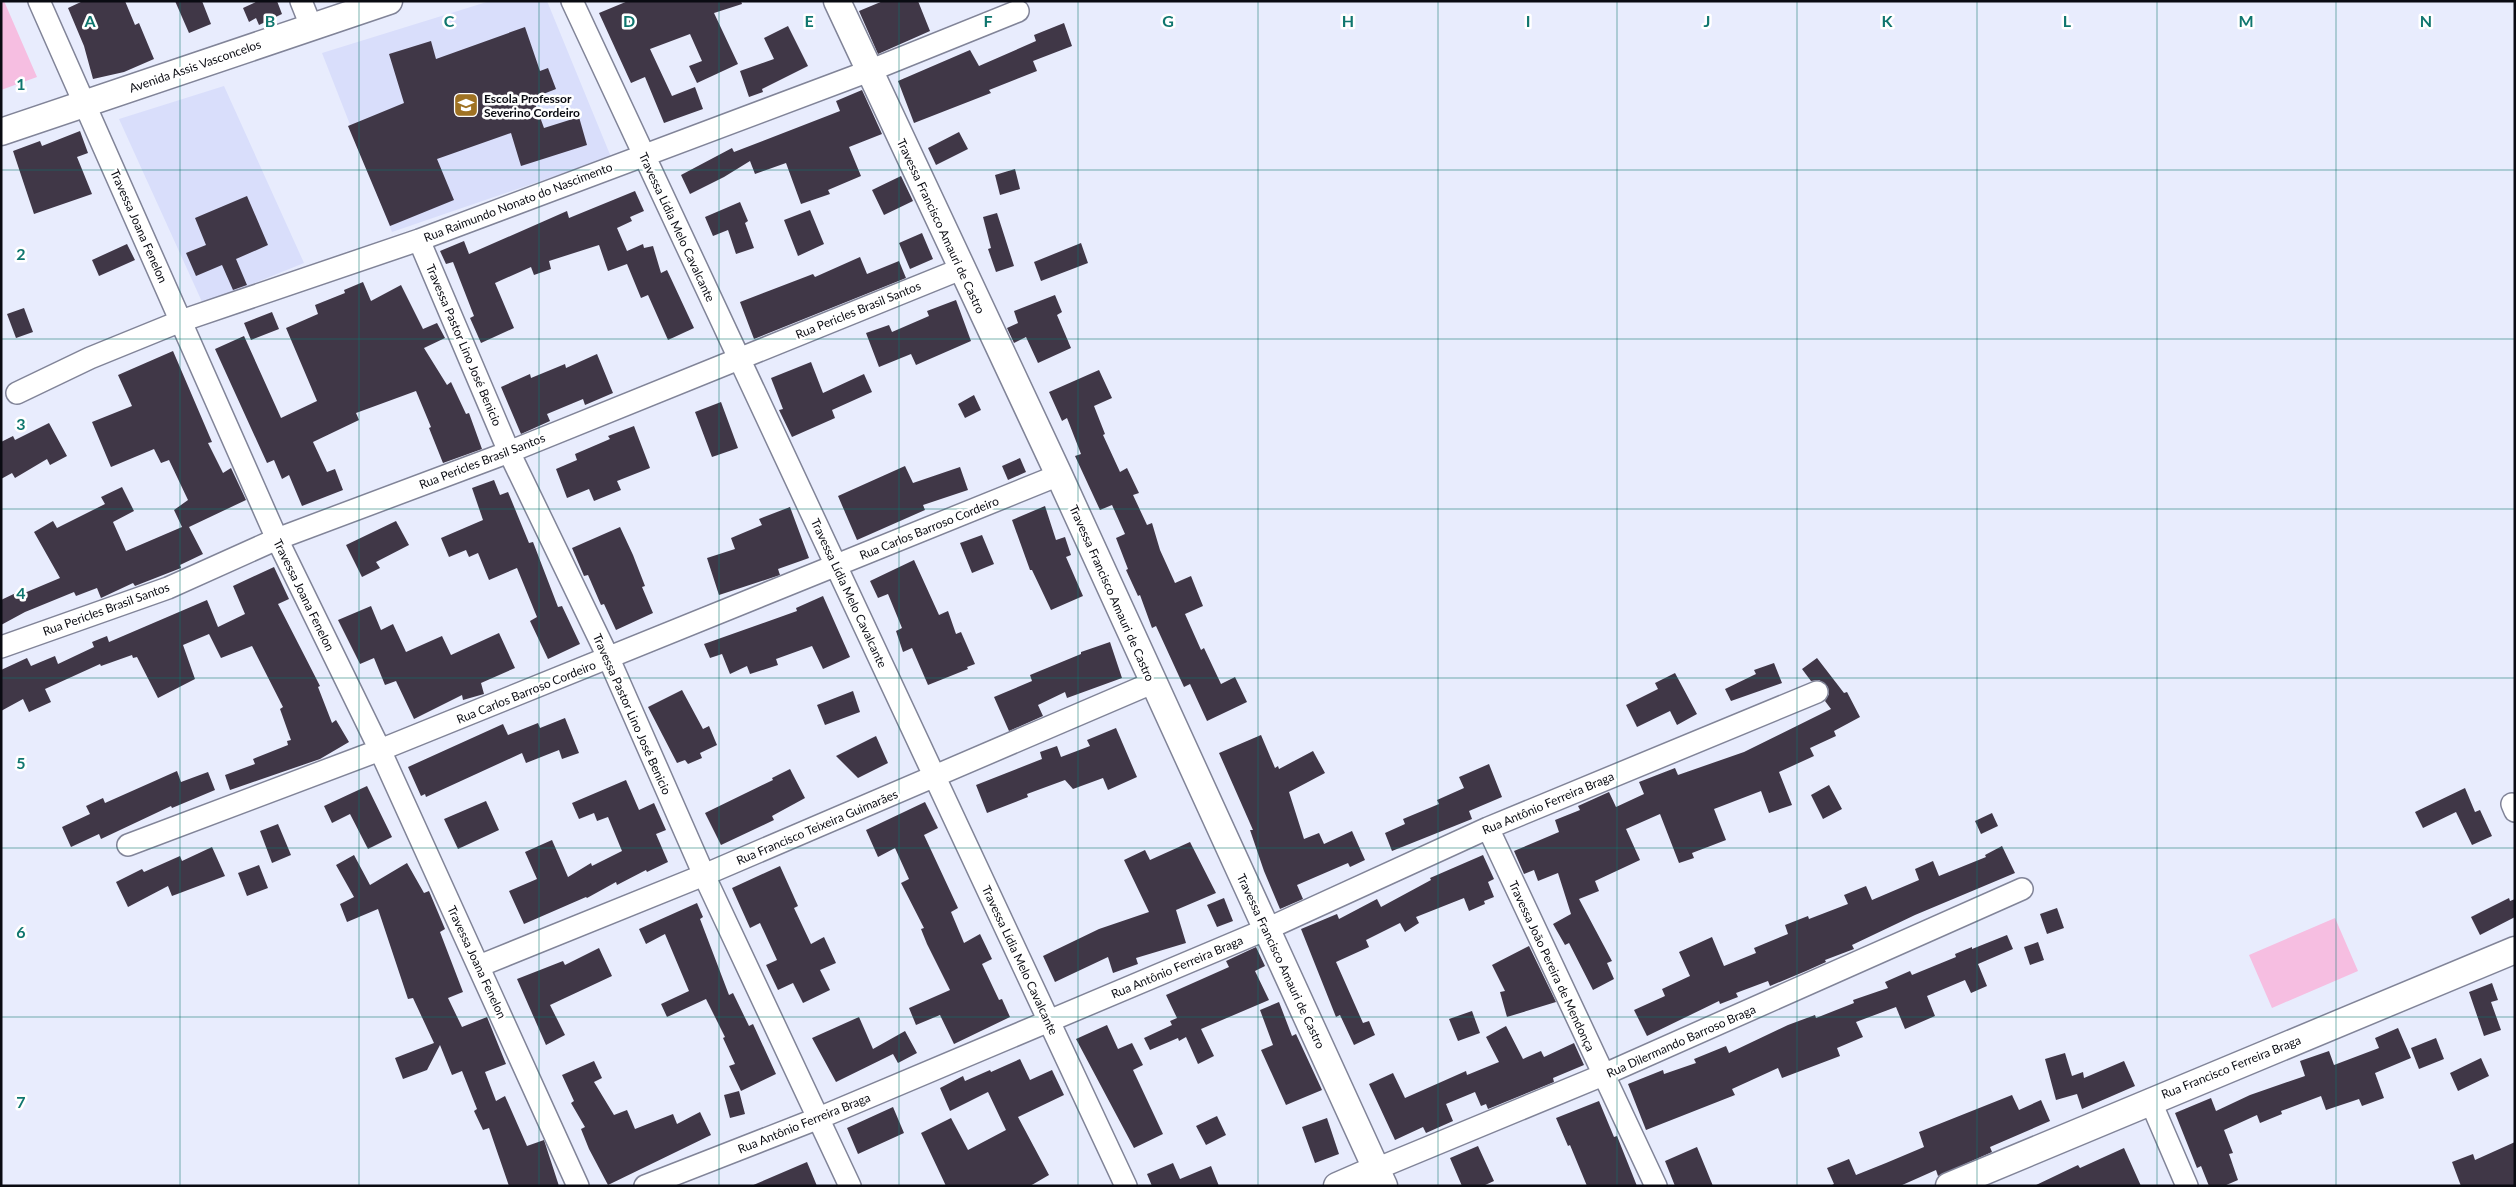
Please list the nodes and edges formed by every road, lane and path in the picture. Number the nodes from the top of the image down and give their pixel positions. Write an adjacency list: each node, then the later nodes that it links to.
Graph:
1 (39, 1): 9 (street, Travessa Joana Fenelon)
2 (301, 1): 7 (street)
3 (389, 1): 7 (street, Avenida Assis Vasconcelos)
4 (572, 1): 11 (street, Travessa Lídia Melo Cavalcante)
5 (837, 1): 8 (street, Travessa Francisco Amauri de Castro)
6 (1018, 12): 8 (street, Rua Raimundo Nonato do Nascimento)
7 (311, 26): 9 (street, Avenida Assis Vasconcelos)
8 (869, 71): 11 (street, Rua Raimundo Nonato do Nascimento); 13 (street, Travessa Francisco Amauri de Castro)
9 (85, 103): 10 (street, Avenida Assis Vasconcelos); 14 (street, Travessa Joana Fenelon)
10 (1, 132)
11 (644, 155): 12 (street, Rua Raimundo Nonato do Nascimento); 15 (street, Travessa Lídia Melo Cavalcante)
12 (419, 240): 14 (street, Rua Raimundo Nonato do Nascimento); 17 (street, Travessa Pastor Lino José Benicio)
13 (961, 269): 15 (street, Rua Pericles Brasil Santos); 18 (street, Travessa Francisco Amauri de Castro)
14 (181, 321): 16 (street, Rua Raimundo Nonato do Nascimento); 19 (street, Travessa Joana Fenelon)
15 (739, 359): 17 (street, Rua Pericles Brasil Santos); 20 (street, Travessa Lídia Melo Cavalcante)
16 (17, 393)
17 (509, 452): 19 (street, Rua Pericles Brasil Santos); 22 (street, Travessa Pastor Lino José Benicio)
18 (1060, 475): 20 (street, Rua Carlos Barroso Cordeiro); 23 (street, Travessa Francisco Amauri de Castro)
19 (277, 539): 21 (street, Rua Pericles Brasil Santos); 25 (street, Travessa Joana Fenelon)
20 (836, 566): 22 (street, Rua Carlos Barroso Cordeiro); 26 (street, Travessa Lídia Melo Cavalcante)
21 (1, 647)
22 (609, 659): 25 (street, Rua Carlos Barroso Cordeiro); 29 (street, Travessa Pastor Lino José Benicio)
23 (1152, 683): 26 (street, Rua Francisco Teixeira Guimarães); 31 (street, Travessa Francisco Amauri de Castro)
24 (1816, 692): 27 (street, Rua Antônio Ferreira Braga)
25 (380, 750): 28 (street, Rua Carlos Barroso Cordeiro); 33 (street, Travessa Joana Fenelon)
26 (934, 776): 29 (street, Rua Francisco Teixeira Guimarães); 34 (street, Travessa Lídia Melo Cavalcante)
27 (1488, 828): 31 (street, Rua Antônio Ferreira Braga); 35 (street, Travessa João Pereira de Mendonça)
28 (128, 845)
29 (704, 875): 33 (street, Rua Francisco Teixeira Guimarães); 37 (street, Travessa Pastor Lino José Benicio)
30 (2022, 889): 35 (street, Rua Dilermando Barroso Braga)
31 (1267, 929): 34 (street, Rua Antônio Ferreira Braga); 38 (street, Travessa Francisco Amauri de Castro)
32 (2515, 950): 36 (street, Rua Francisco Ferreira Braga)
33 (479, 966): 39 (street, Travessa Joana Fenelon)
34 (1048, 1021): 37 (street, Rua Antônio Ferreira Braga); 42 (street, Travessa Lídia Melo Cavalcante)
35 (1603, 1075): 38 (street, Rua Dilermando Barroso Braga); 44 (street, Travessa João Pereira de Mendonça)
36 (2150, 1100): 45 (street, Rua Francisco Ferreira Braga); 46 (street)
37 (819, 1118): 40 (street, Rua Antônio Ferreira Braga); 41 (street, Travessa Pastor Lino José Benicio)
38 (1380, 1177): 43 (street, Rua Dilermando Barroso Braga)
39 (578, 1186)
40 (645, 1186)
41 (850, 1186)
42 (1126, 1186)
43 (1337, 1186)
44 (1656, 1186)
45 (1949, 1186)
46 (2187, 1186)

